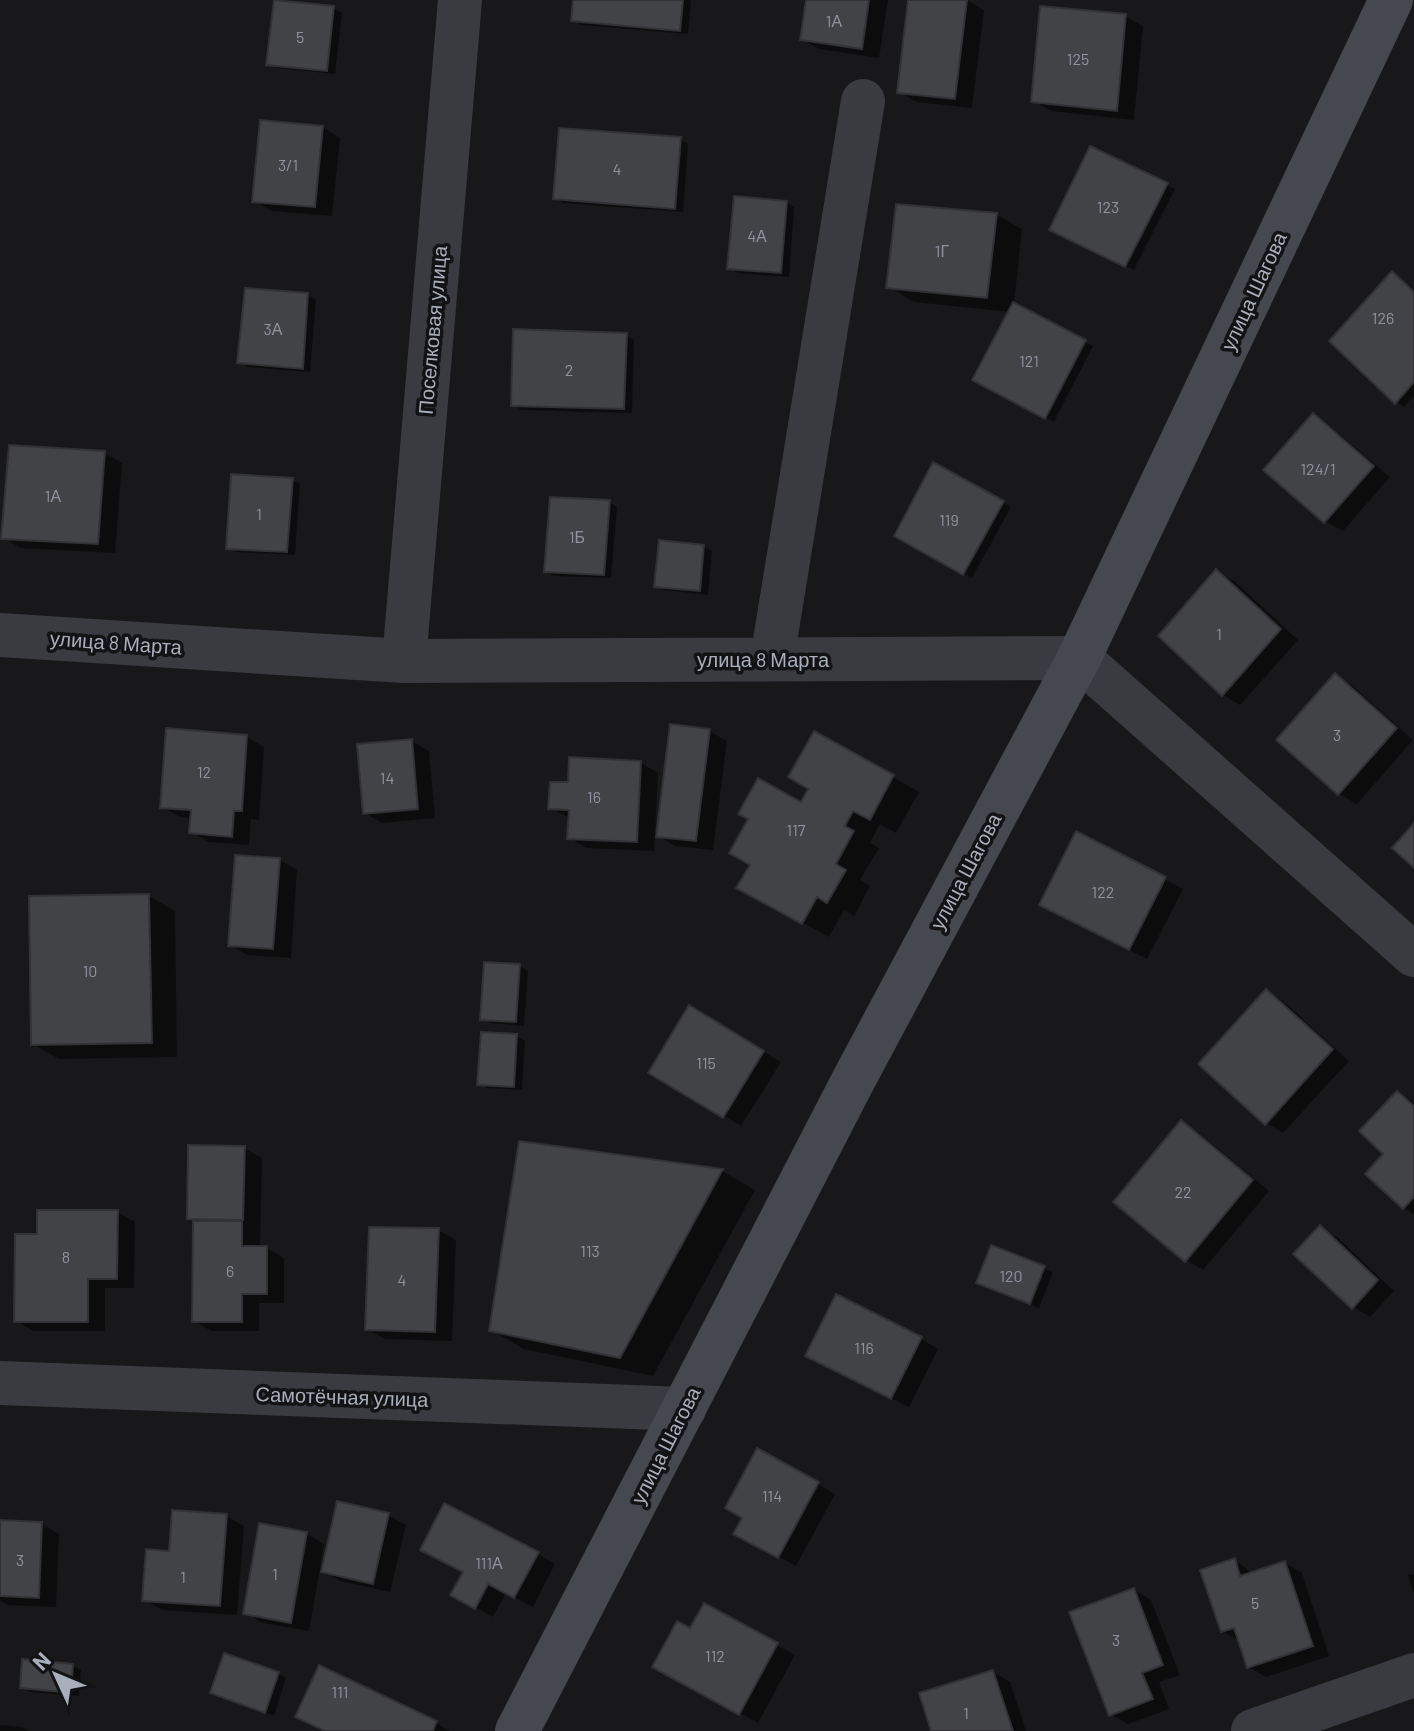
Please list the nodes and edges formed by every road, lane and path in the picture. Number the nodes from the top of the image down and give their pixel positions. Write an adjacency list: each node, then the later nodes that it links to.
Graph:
1 (460, 0): 7 (street, Поселковая улица)
2 (1391, 0): 5 (main road, улица Шагова)
3 (863, 101): 6 (street)
4 (0, 635): 7 (street, улица 8 Марта)
5 (1079, 658): 6 (street, улица 8 Марта); 8 (street); 10 (main road, улица Шагова)
6 (772, 659): 7 (street, улица 8 Марта)
7 (404, 661)
8 (1414, 955)
9 (0, 1383): 10 (street, Самотёчная улица)
10 (684, 1409): 12 (main road, улица Шагова)
11 (1414, 1675): 13 (street)
12 (517, 1731)
13 (1253, 1731)

